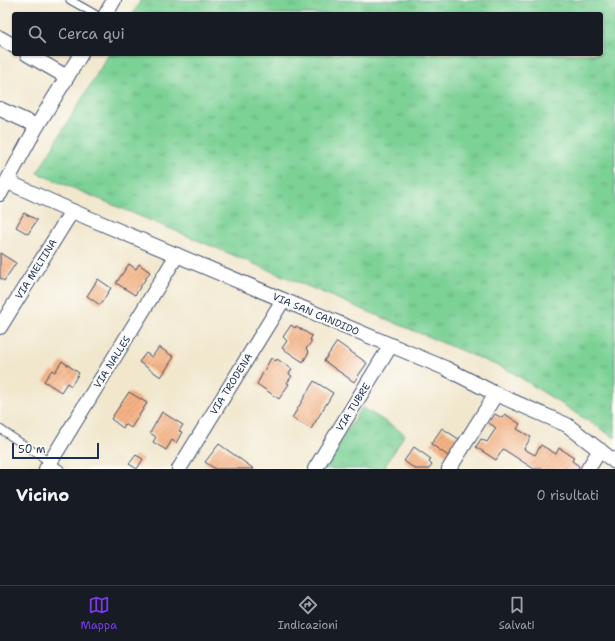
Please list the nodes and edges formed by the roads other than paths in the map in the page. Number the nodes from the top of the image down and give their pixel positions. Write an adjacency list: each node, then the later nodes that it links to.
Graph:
1 (70, 0): 3 (lane)
2 (113, 0): 4 (street)
3 (91, 12)
4 (107, 12)
5 (0, 38): 6 (street)
6 (12, 45)
7 (30, 56): 9 (street)
8 (80, 56): 9 (street)
9 (67, 77): 11 (street)
10 (0, 109): 11 (street)
11 (37, 126): 12 (street)
12 (3, 186): 13 (street, VIA SAN CANDIDO)
13 (72, 211): 14 (street, VIA SAN CANDIDO); 16 (street, VIA MELTINA)
14 (178, 255): 15 (street, VIA SAN CANDIDO); 22 (street, VIA NALLES)
15 (283, 300): 17 (street, VIA SAN CANDIDO); 23 (street, VIA TRODENA)
16 (0, 326)
17 (391, 345): 18 (street, VIA SAN CANDIDO); 24 (street, VIA TUBRE)
18 (496, 394): 20 (street, VIA SAN CANDIDO); 25 (street)
19 (0, 429): 22 (lane)
20 (600, 450): 21 (street, VIA SAN CANDIDO); 26 (street)
21 (615, 462)
22 (52, 467)
23 (179, 469)
24 (315, 469)
25 (449, 469)
26 (588, 469)

